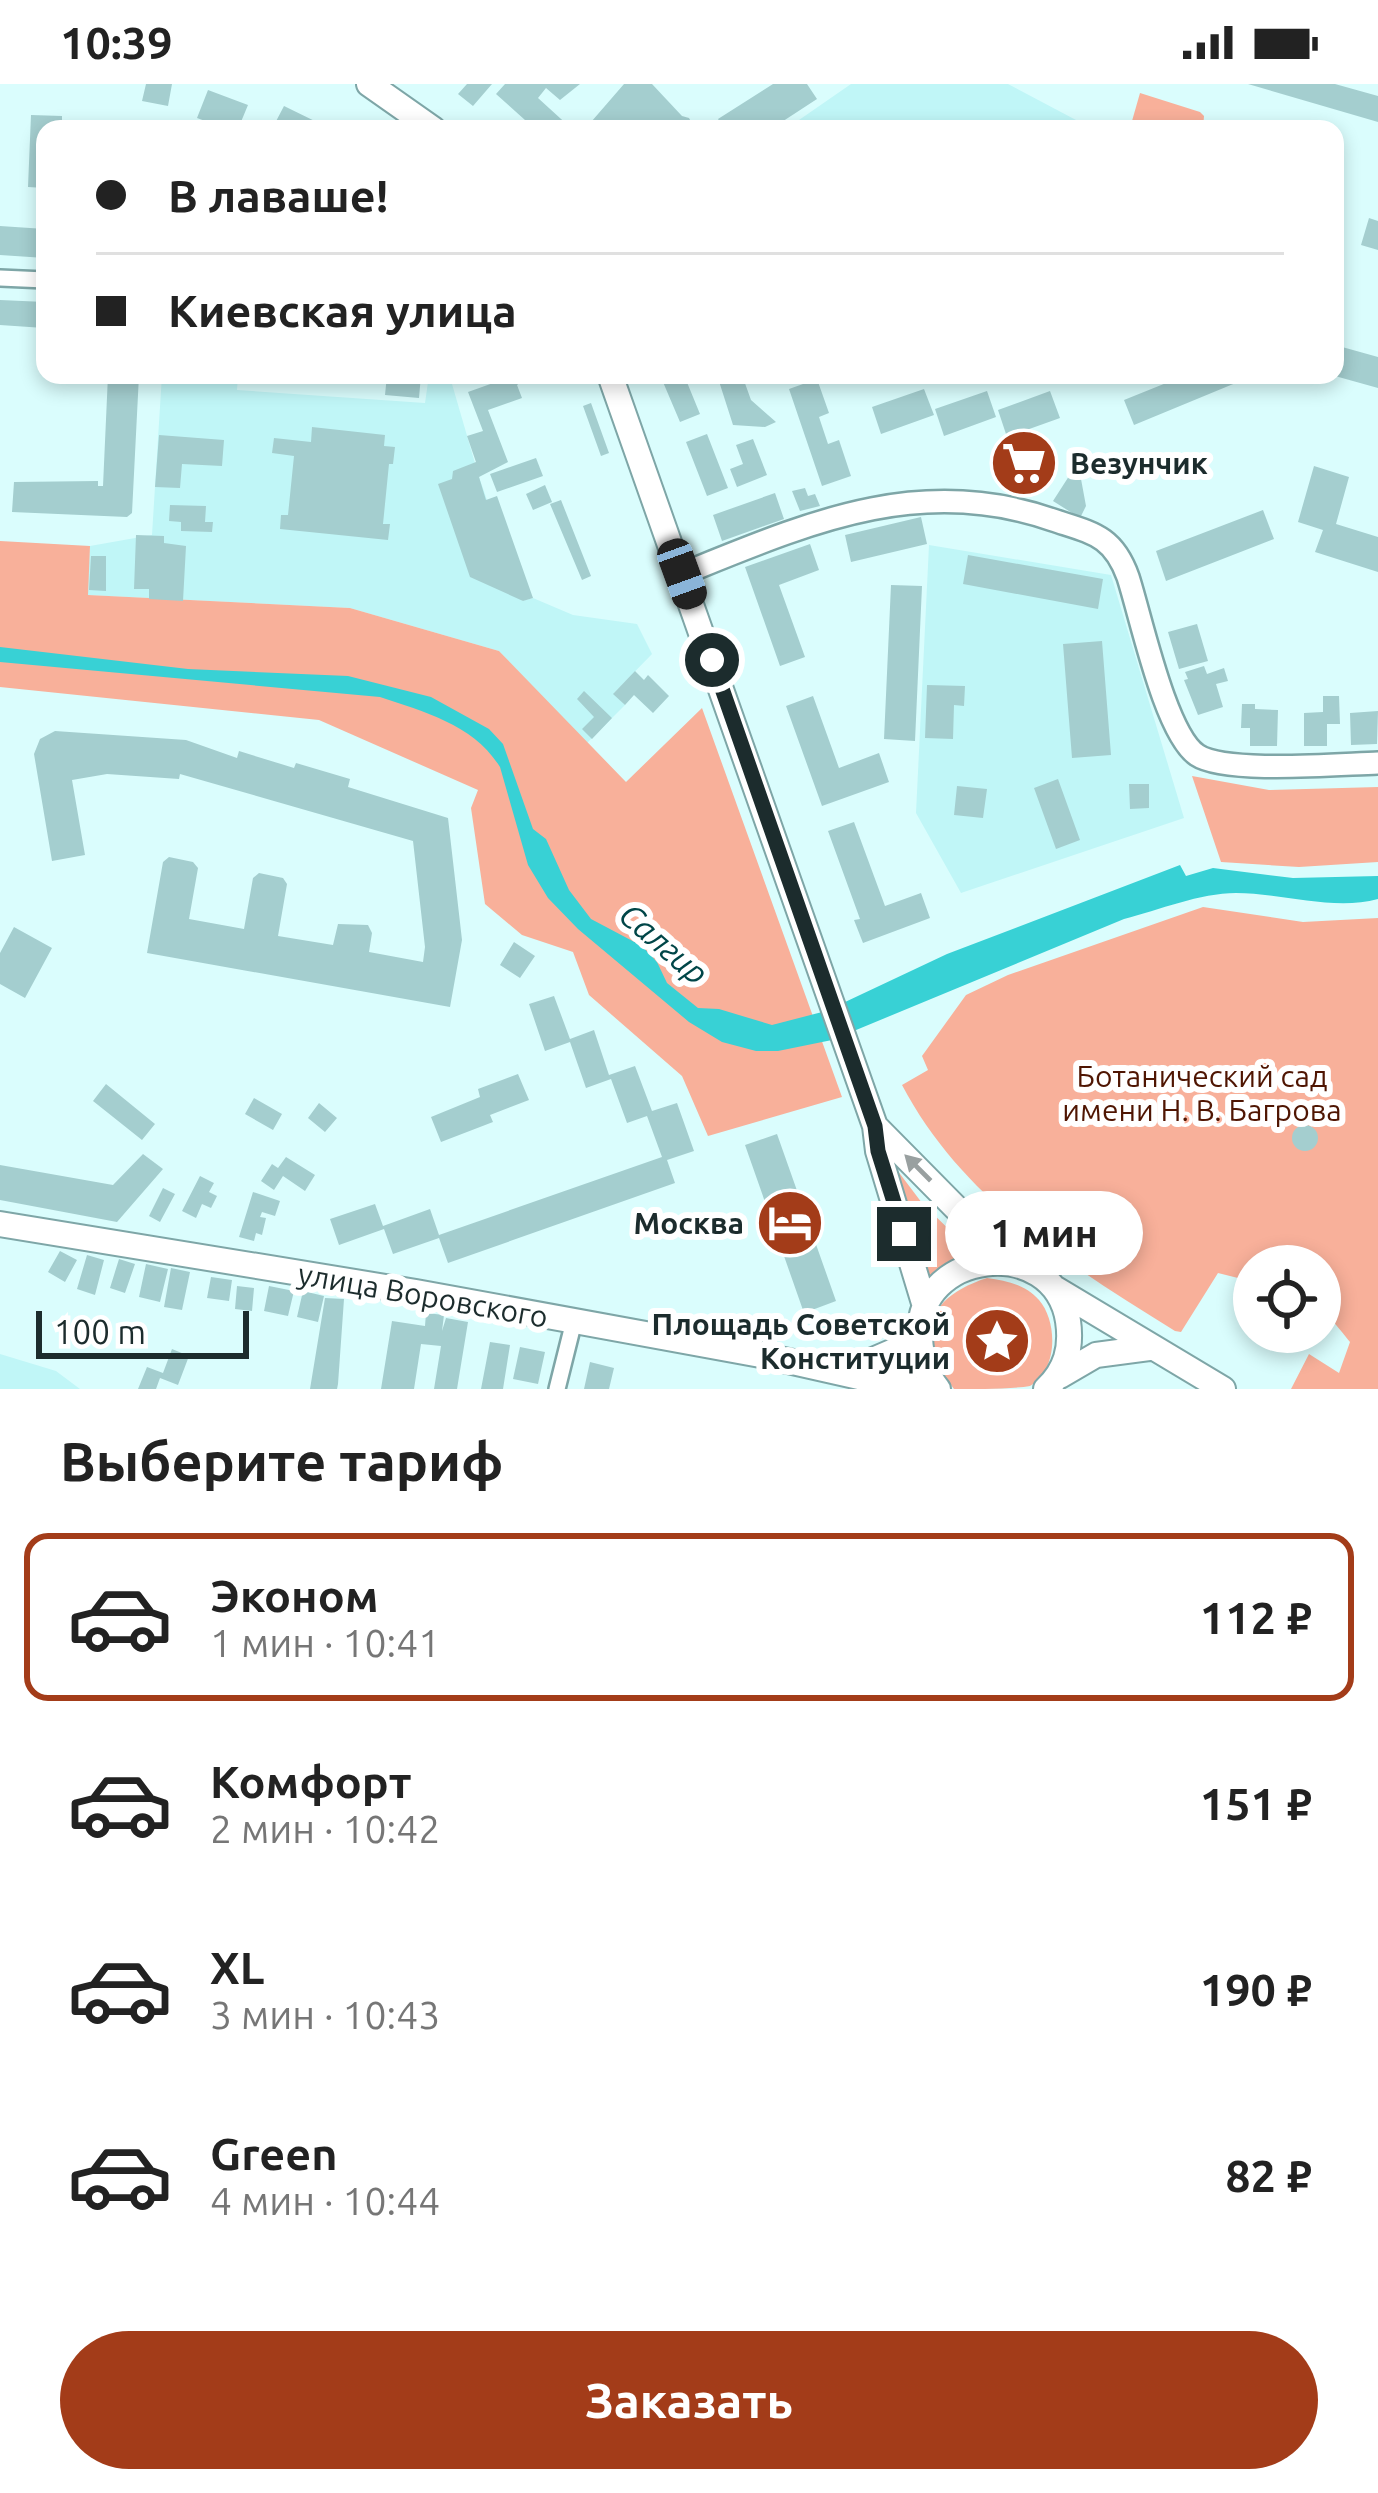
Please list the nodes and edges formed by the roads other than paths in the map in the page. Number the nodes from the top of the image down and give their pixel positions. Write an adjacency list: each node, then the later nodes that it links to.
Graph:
1 (369, 84): 2 (main road)
2 (420, 120)
3 (0, 278): 4 (street)
4 (36, 280)
5 (613, 384): 6 (main road)
6 (682, 574): 7 (main road); 8 (main road)
7 (1378, 764)
8 (875, 1126): 10 (main road, one-way to 8); 12 (main road)
9 (0, 1224): 13 (main road, улица Воровского)
10 (1023, 1266): 11 (main road); 12 (main road)
11 (1054, 1288): 15 (main road); 17 (main road)
12 (923, 1303): 14 (main road)
13 (574, 1321): 16 (main road, улица Воровского); 18 (street)
14 (919, 1330): 16 (main road); 20 (main road)
15 (1149, 1348): 17 (main road); 21 (main road)
16 (845, 1372): 19 (main road, улица Воровского)
17 (1053, 1382)
18 (557, 1389)
19 (913, 1389)
20 (938, 1389)
21 (1223, 1389)

